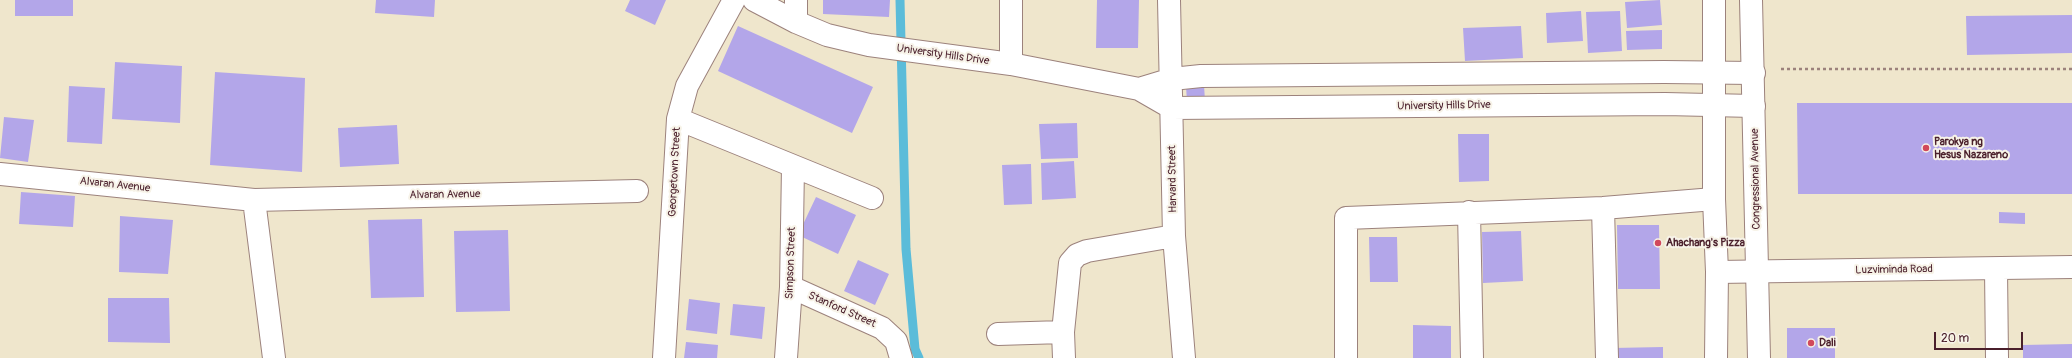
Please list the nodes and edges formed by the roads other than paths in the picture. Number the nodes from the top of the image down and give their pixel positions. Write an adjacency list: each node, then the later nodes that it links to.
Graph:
1 (734, 0): 17 (street, Georgetown Street)
2 (754, 0): 8 (street, University Hills Drive)
3 (796, 0): 8 (street)
4 (1011, 0): 9 (street)
5 (1169, 0): 12 (street, Harvard Street)
6 (1714, 0): 10 (street)
7 (1752, 0): 11 (street, Congressional Avenue)
8 (796, 22): 9 (street, University Hills Drive)
9 (1011, 64): 13 (street, University Hills Drive)
10 (1714, 72): 11 (street, University Hills Drive); 12 (street, University Hills Drive); 14 (street)
11 (1754, 73): 15 (street, Congressional Avenue)
12 (1172, 79): 13 (street, University Hills Drive); 16 (street, Harvard Street)
13 (1139, 89): 16 (street, University Hills Drive)
14 (1714, 104): 15 (street, University Hills Drive); 16 (street, University Hills Drive); 22 (street)
15 (1754, 106): 29 (street, Congressional Avenue)
16 (1172, 108): 26 (street, Harvard Street)
17 (678, 119): 18 (street); 35 (street, Georgetown Street)
18 (793, 167): 21 (street); 31 (street, Simpson Street)
19 (0, 174): 23 (street, Alvaran Avenue)
20 (637, 191): 23 (street, Alvaran Avenue)
21 (872, 198)
22 (1714, 199): 24 (street); 30 (street)
23 (254, 200): 34 (street)
24 (1603, 208): 25 (street); 42 (street)
25 (1469, 212): 40 (street); 41 (street)
26 (1174, 236): 32 (street); 39 (street, Harvard Street)
27 (2072, 267): 28 (street, Luzviminda Road)
28 (1996, 269): 29 (street, Luzviminda Road); 45 (street)
29 (1758, 271): 30 (street, Luzviminda Road); 44 (street, Congressional Avenue)
30 (1717, 272): 43 (street)
31 (791, 287): 36 (street, Simpson Street); 37 (street, Stanford Street)
32 (1063, 332): 33 (street); 38 (street)
33 (998, 334)
34 (274, 358)
35 (664, 358)
36 (786, 358)
37 (901, 358)
38 (1064, 358)
39 (1184, 358)
40 (1346, 358)
41 (1472, 358)
42 (1607, 358)
43 (1716, 358)
44 (1759, 358)
45 (1997, 358)

